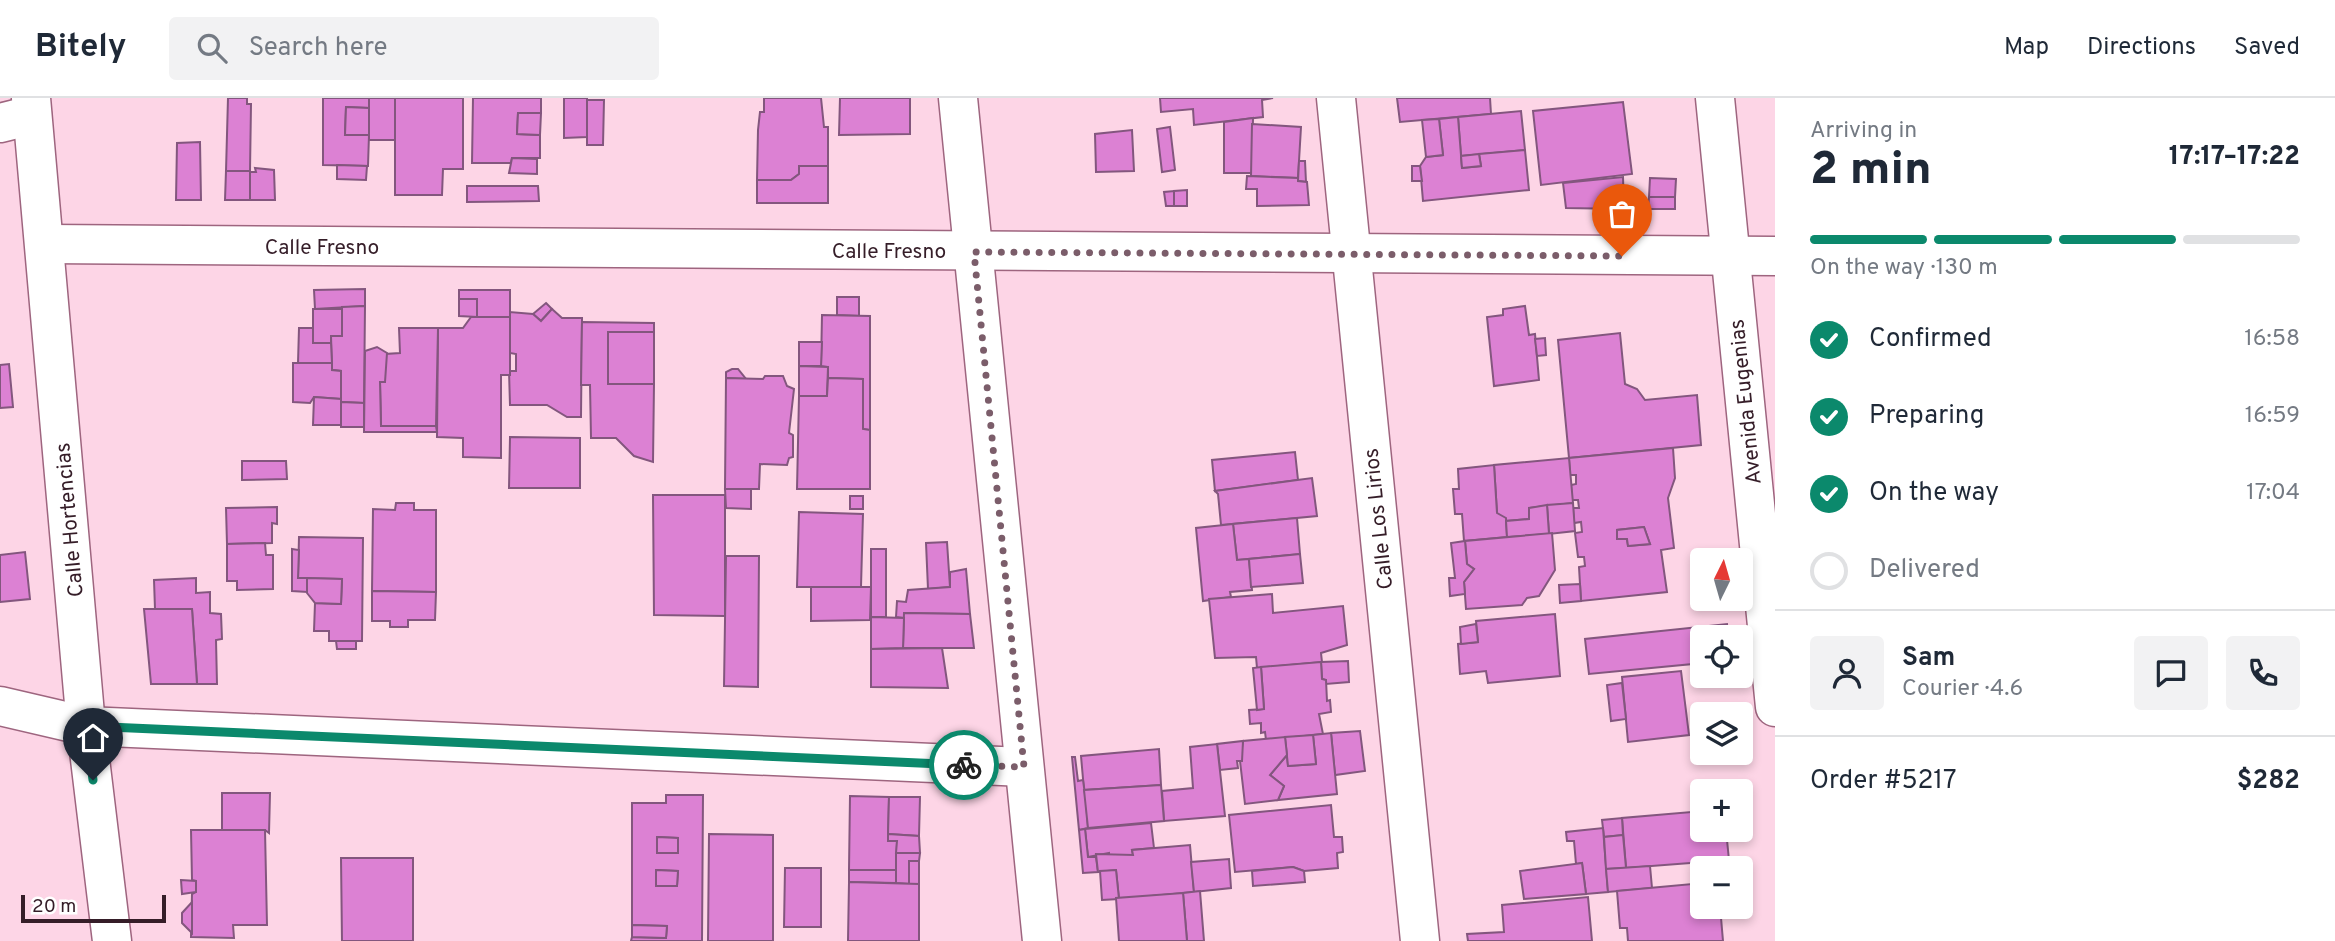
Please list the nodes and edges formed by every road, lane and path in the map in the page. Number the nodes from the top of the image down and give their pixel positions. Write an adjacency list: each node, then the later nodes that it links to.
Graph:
1 (958, 98): 6 (street)
2 (1336, 98): 7 (street, Calle Los Lirios)
3 (1715, 98): 8 (street, Avenida Eugenias)
4 (21, 112): 5 (street, Calle Hortencias)
5 (46, 244): 6 (street, Calle Fresno); 12 (street, Calle Hortencias)
6 (974, 252): 7 (street, Calle Fresno); 13 (street)
7 (1352, 254): 8 (street, Calle Fresno); 16 (street, Calle Los Lirios)
8 (1731, 256): 9 (street, Calle Fresno); 11 (street, Avenida Eugenias)
9 (1775, 256)
10 (0, 706): 12 (street)
11 (1775, 707)
12 (86, 726): 13 (street); 14 (street, Calle Hortencias)
13 (1024, 767): 15 (street)
14 (112, 941)
15 (1042, 941)
16 (1420, 941)

